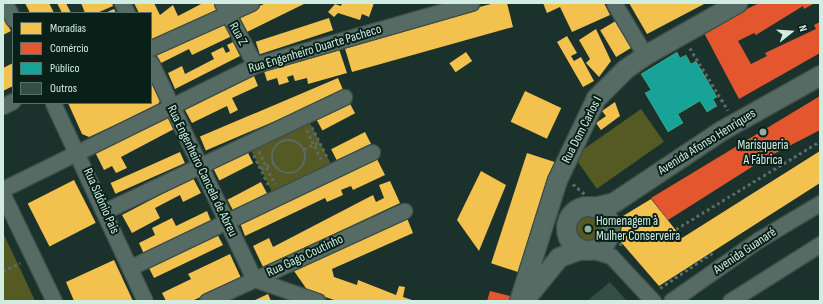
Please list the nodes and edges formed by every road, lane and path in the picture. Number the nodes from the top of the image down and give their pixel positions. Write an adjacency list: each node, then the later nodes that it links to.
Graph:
1 (5, 3): 9 (street)
2 (122, 3): 8 (street)
3 (252, 3): 7 (street)
4 (471, 3): 14 (street, Rua Engenheiro Duarte Pacheco)
5 (614, 3): 12 (street)
6 (735, 4): 12 (street, Rua Dom Carlos I)
7 (224, 8): 11 (street); 14 (street, Rua Z)
8 (126, 12)
9 (12, 17)
10 (688, 45): 22 (path)
11 (152, 47)
12 (645, 55): 37 (street, Rua Dom Carlos I)
13 (152, 64): 19 (street, Rua Engenheiro Cancela de Abreu)
14 (255, 65): 19 (street, Rua Engenheiro Duarte Pacheco)
15 (820, 75): 41 (street, Avenida Afonso Henriques)
16 (344, 96): 24 (street)
17 (12, 102): 20 (street)
18 (54, 104): 30 (street, Rua Sidónio Pais)
19 (171, 105): 30 (street, Rua Engenheiro Duarte Pacheco); 33 (street, Rua Engenheiro Cancela de Abreu)
20 (3, 106)
21 (734, 106): 22 (path)
22 (728, 110): 23 (path)
23 (721, 114)
24 (305, 118): 26 (path); 27 (street); 28 (path)
25 (820, 141): 48 (path)
26 (319, 142): 28 (path); 36 (path)
27 (252, 144): 33 (street); 34 (path); 35 (path)
28 (314, 144): 29 (path); 36 (path)
29 (304, 149): 32 (path); 32 (path)
30 (78, 152): 38 (street, Rua Engenheiro Duarte Pacheco); 44 (street, Rua Sidónio Pais)
31 (372, 152): 36 (street)
32 (273, 163): 34 (path)
33 (199, 164): 44 (street); 46 (street, Rua Engenheiro Cancela de Abreu)
34 (266, 167): 35 (path); 40 (path)
35 (261, 169): 40 (path)
36 (330, 169): 40 (street)
37 (564, 180): 41 (path); 47 (street); 58 (street, Rua Dom Carlos I)
38 (3, 190)
39 (3, 195): 53 (street)
40 (277, 195): 46 (street)
41 (594, 200): 47 (street); 51 (street)
42 (820, 203): 63 (street, Avenida Guanaré)
43 (404, 210): 56 (street, Rua Gago Coutinho)
44 (105, 211): 54 (street, Rua Sidónio Pais)
45 (624, 212): 52 (path)
46 (227, 222): 54 (street); 56 (street, Rua Engenheiro Cancela de Abreu)
47 (567, 226): 51 (street); 58 (street)
48 (676, 228)
49 (820, 244): 64 (street)
50 (720, 248): 57 (path)
51 (586, 249): 57 (street); 58 (street)
52 (627, 254)
53 (33, 256): 55 (path); 59 (street)
54 (130, 267): 60 (street, Rua Sidónio Pais)
55 (3, 271)
56 (254, 279): 61 (street, Rua Gago Coutinho); 62 (street)
57 (654, 295)
58 (522, 296)
59 (54, 301)
60 (145, 301)
61 (207, 301)
62 (317, 301)
63 (671, 301)
64 (730, 301)

